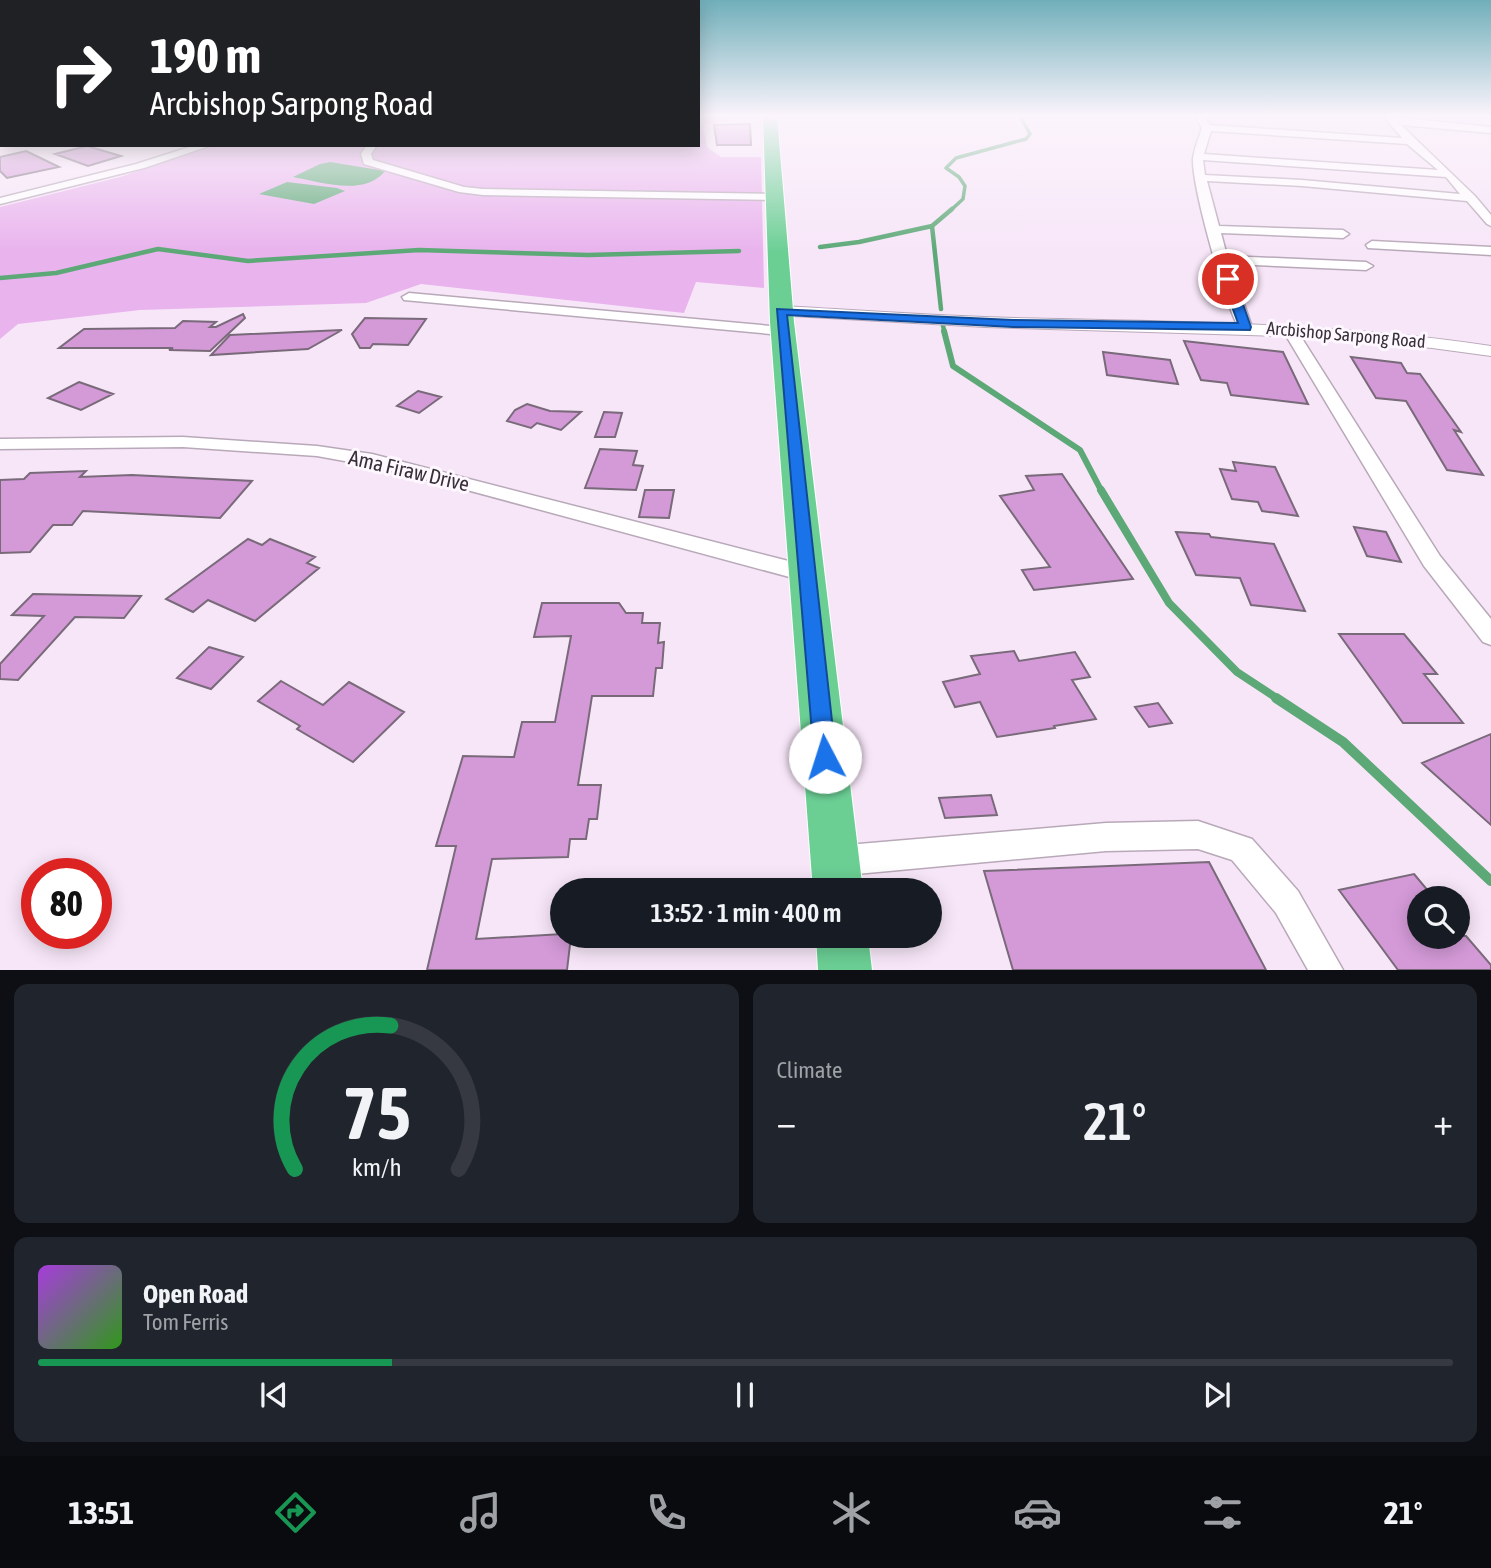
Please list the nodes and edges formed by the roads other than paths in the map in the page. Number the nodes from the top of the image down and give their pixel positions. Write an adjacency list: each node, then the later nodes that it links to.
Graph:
1 (155, 161): 11 (street)
2 (368, 161): 9 (street)
3 (771, 161): 9 (highway)
4 (1198, 161): 8 (street)
5 (1261, 161): 7 (street)
6 (1434, 161): 7 (street)
7 (1449, 174): 10 (street)
8 (1200, 178): 10 (street); 13 (street)
9 (775, 197): 20 (highway)
10 (1471, 198): 12 (street)
11 (0, 201)
12 (1491, 222)
13 (1214, 229): 14 (street); 17 (street)
14 (1343, 234)
15 (1371, 245): 16 (street)
16 (1491, 251)
17 (1222, 260): 18 (street); 21 (street)
18 (1366, 266)
19 (409, 297): 20 (street)
20 (782, 321): 21 (street, Arcbishop Sarpong Road); 25 (highway)
21 (1245, 327): 22 (street, Arcbishop Sarpong Road)
22 (1289, 329): 23 (street, Arcbishop Sarpong Road); 26 (street)
23 (1491, 351)
24 (0, 444): 25 (street, Ama Firaw Drive)
25 (808, 574): 27 (highway)
26 (1491, 636)
27 (836, 876): 30 (street)
28 (843, 948): 29 (highway)
29 (845, 970)
30 (1327, 970)

